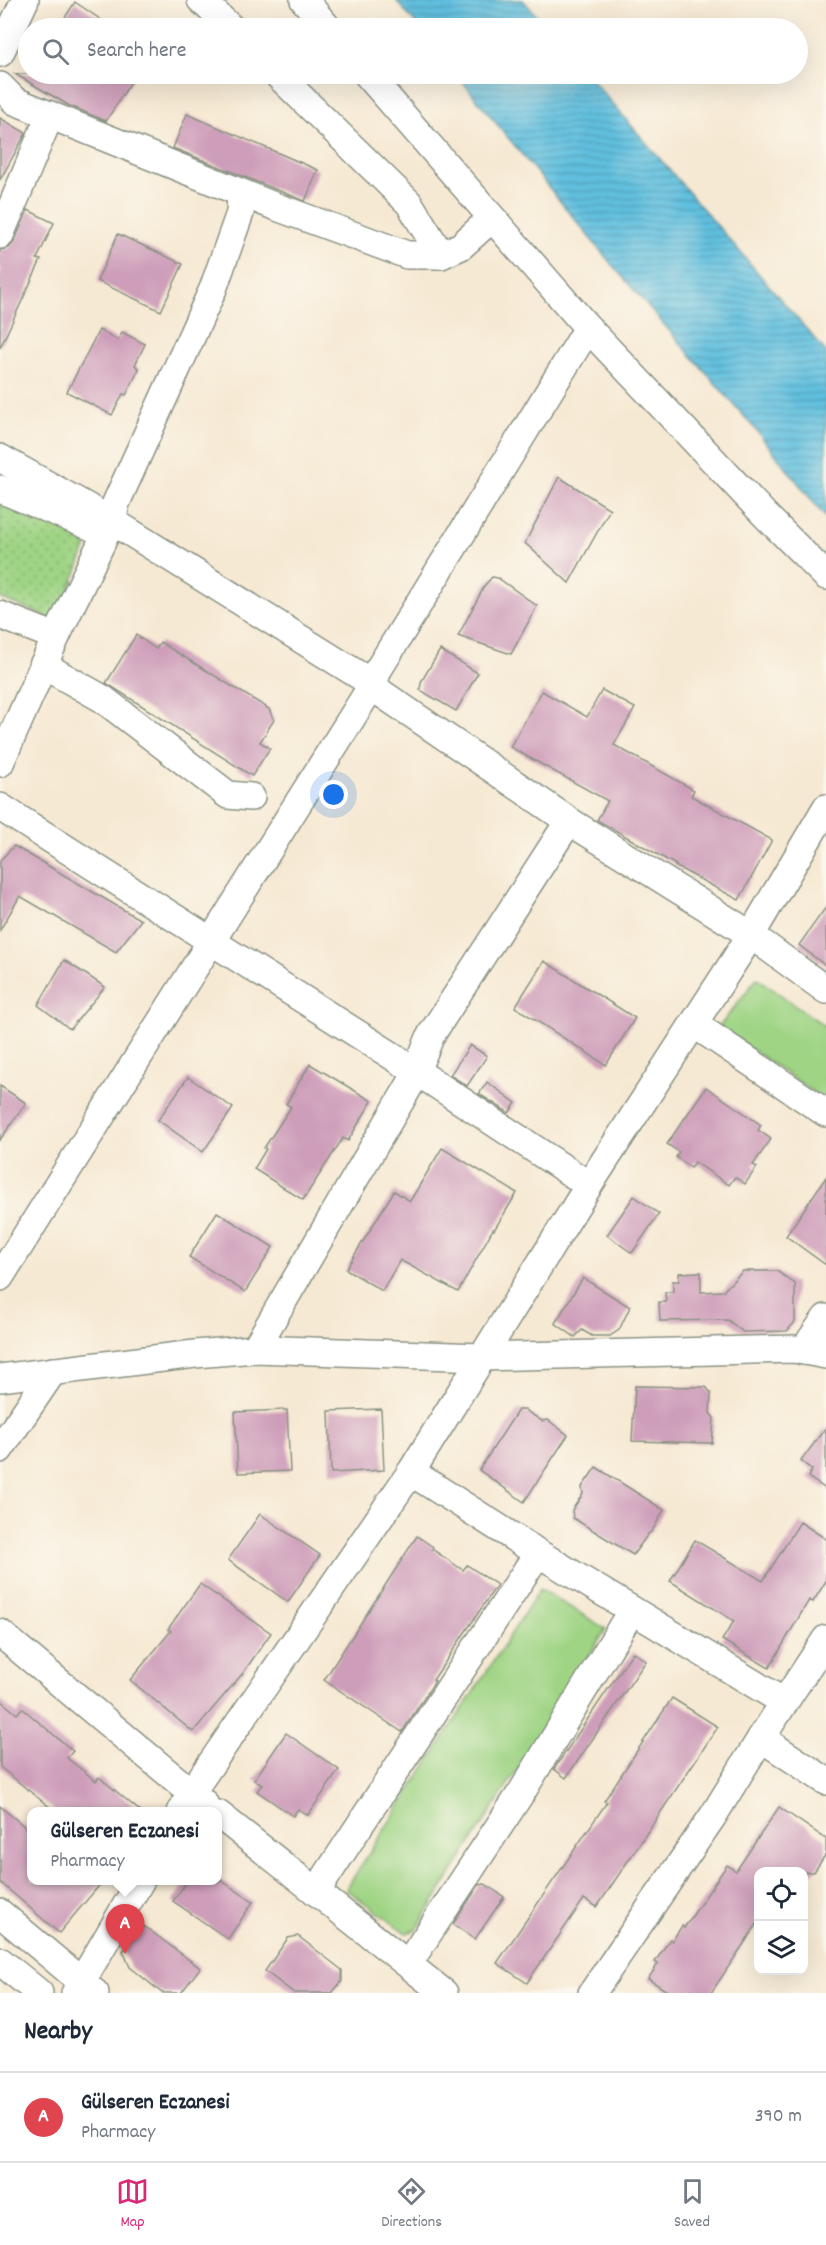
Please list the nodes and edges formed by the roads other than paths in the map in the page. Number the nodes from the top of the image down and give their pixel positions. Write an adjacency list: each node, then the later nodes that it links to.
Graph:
1 (25, 0): 6 (street)
2 (201, 0): 4 (street)
3 (304, 0): 5 (street)
4 (220, 18)
5 (319, 18)
6 (0, 53)
7 (287, 84): 14 (street)
8 (376, 84): 12 (street)
9 (0, 86): 10 (street)
10 (50, 115): 11 (street); 13 (street)
11 (241, 192): 14 (street); 18 (street)
12 (492, 218): 14 (street); 15 (street)
13 (0, 235)
14 (441, 255)
15 (588, 328): 19 (street); 23 (street)
16 (0, 458): 18 (street)
17 (0, 489): 18 (street)
18 (109, 527): 21 (street); 23 (street)
19 (826, 576)
20 (0, 615): 21 (street)
21 (56, 637): 22 (street)
22 (43, 665): 24 (street); 25 (street)
23 (373, 684): 28 (street); 30 (street)
24 (0, 763)
25 (251, 797)
26 (0, 807): 30 (street)
27 (826, 808): 29 (street)
28 (569, 821): 29 (street); 33 (street)
29 (751, 935): 31 (street); 32 (street)
30 (212, 941): 33 (street); 36 (street)
31 (826, 990)
32 (694, 1024): 34 (street); 35 (street)
33 (416, 1071): 35 (street); 38 (street)
34 (826, 1113)
35 (590, 1185): 40 (street)
36 (0, 1277)
37 (826, 1318): 39 (street)
38 (255, 1349): 40 (street); 41 (street)
39 (815, 1353): 40 (street)
40 (481, 1357): 44 (street)
41 (53, 1371): 42 (street); 43 (street)
42 (0, 1378)
43 (0, 1449)
44 (411, 1472): 45 (street); 52 (street)
45 (538, 1553): 46 (street); 55 (street)
46 (632, 1610): 49 (street); 58 (street)
47 (0, 1633): 52 (street)
48 (826, 1639): 49 (street)
49 (784, 1702): 50 (street)
50 (761, 1738): 51 (street); 62 (street)
51 (826, 1781)
52 (186, 1802)
53 (222, 1817): 55 (street)
54 (139, 1885): 59 (street)
55 (316, 1892): 58 (street)
56 (0, 1913): 59 (street)
57 (0, 1961): 60 (street)
58 (408, 1964): 61 (street)
59 (84, 1990)
60 (39, 1993)
61 (444, 1993)
62 (592, 1993)

